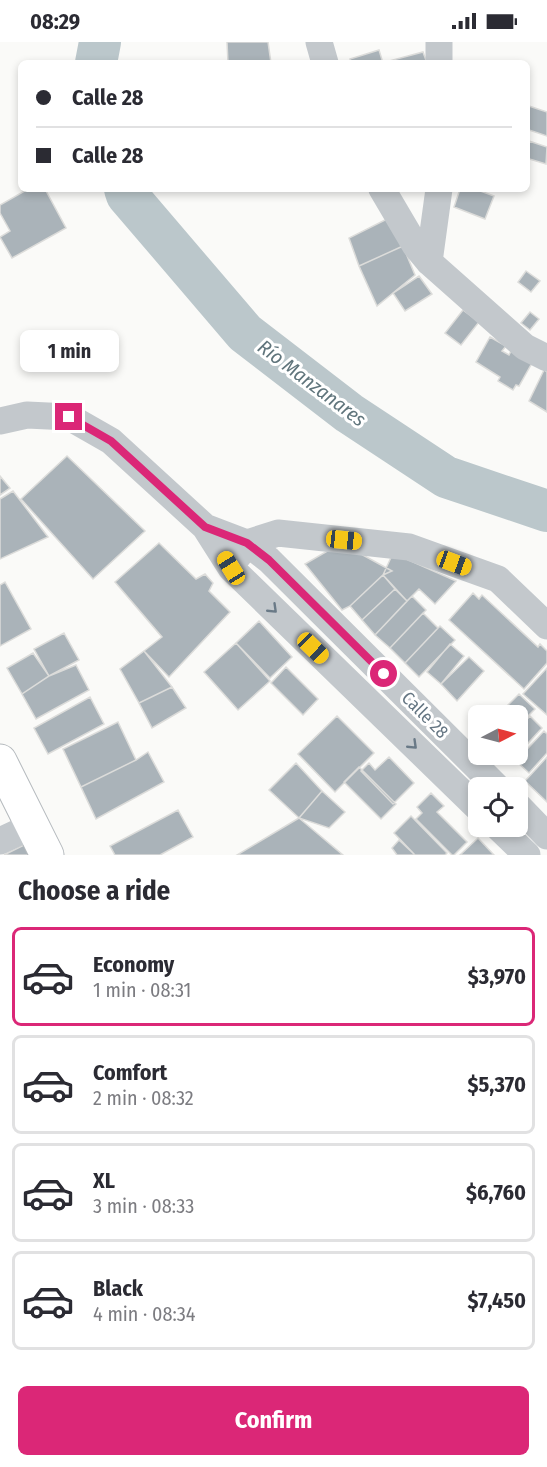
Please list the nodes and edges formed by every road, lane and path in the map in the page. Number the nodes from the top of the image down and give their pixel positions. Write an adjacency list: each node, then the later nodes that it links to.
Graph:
1 (319, 42): 3 (street)
2 (439, 42): 4 (street)
3 (324, 60)
4 (439, 60)
5 (384, 192): 7 (street)
6 (440, 192): 7 (street)
7 (429, 262): 8 (street)
8 (547, 358)
9 (0, 421): 10 (street, Calle 28)
10 (205, 527): 11 (street, Calle 28); 12 (street, Calle 28)
11 (247, 543): 12 (street); 13 (street); 15 (street, Calle 28)
12 (231, 568): 16 (street, Calle 28, one-way to 16)
13 (547, 626)
14 (0, 761): 18 (highway)
15 (487, 777)
16 (468, 798)
17 (528, 816): 19 (street)
18 (32, 825): 21 (street); 22 (highway)
19 (547, 836)
20 (508, 837): 23 (street)
21 (0, 840)
22 (47, 855)
23 (527, 855)

